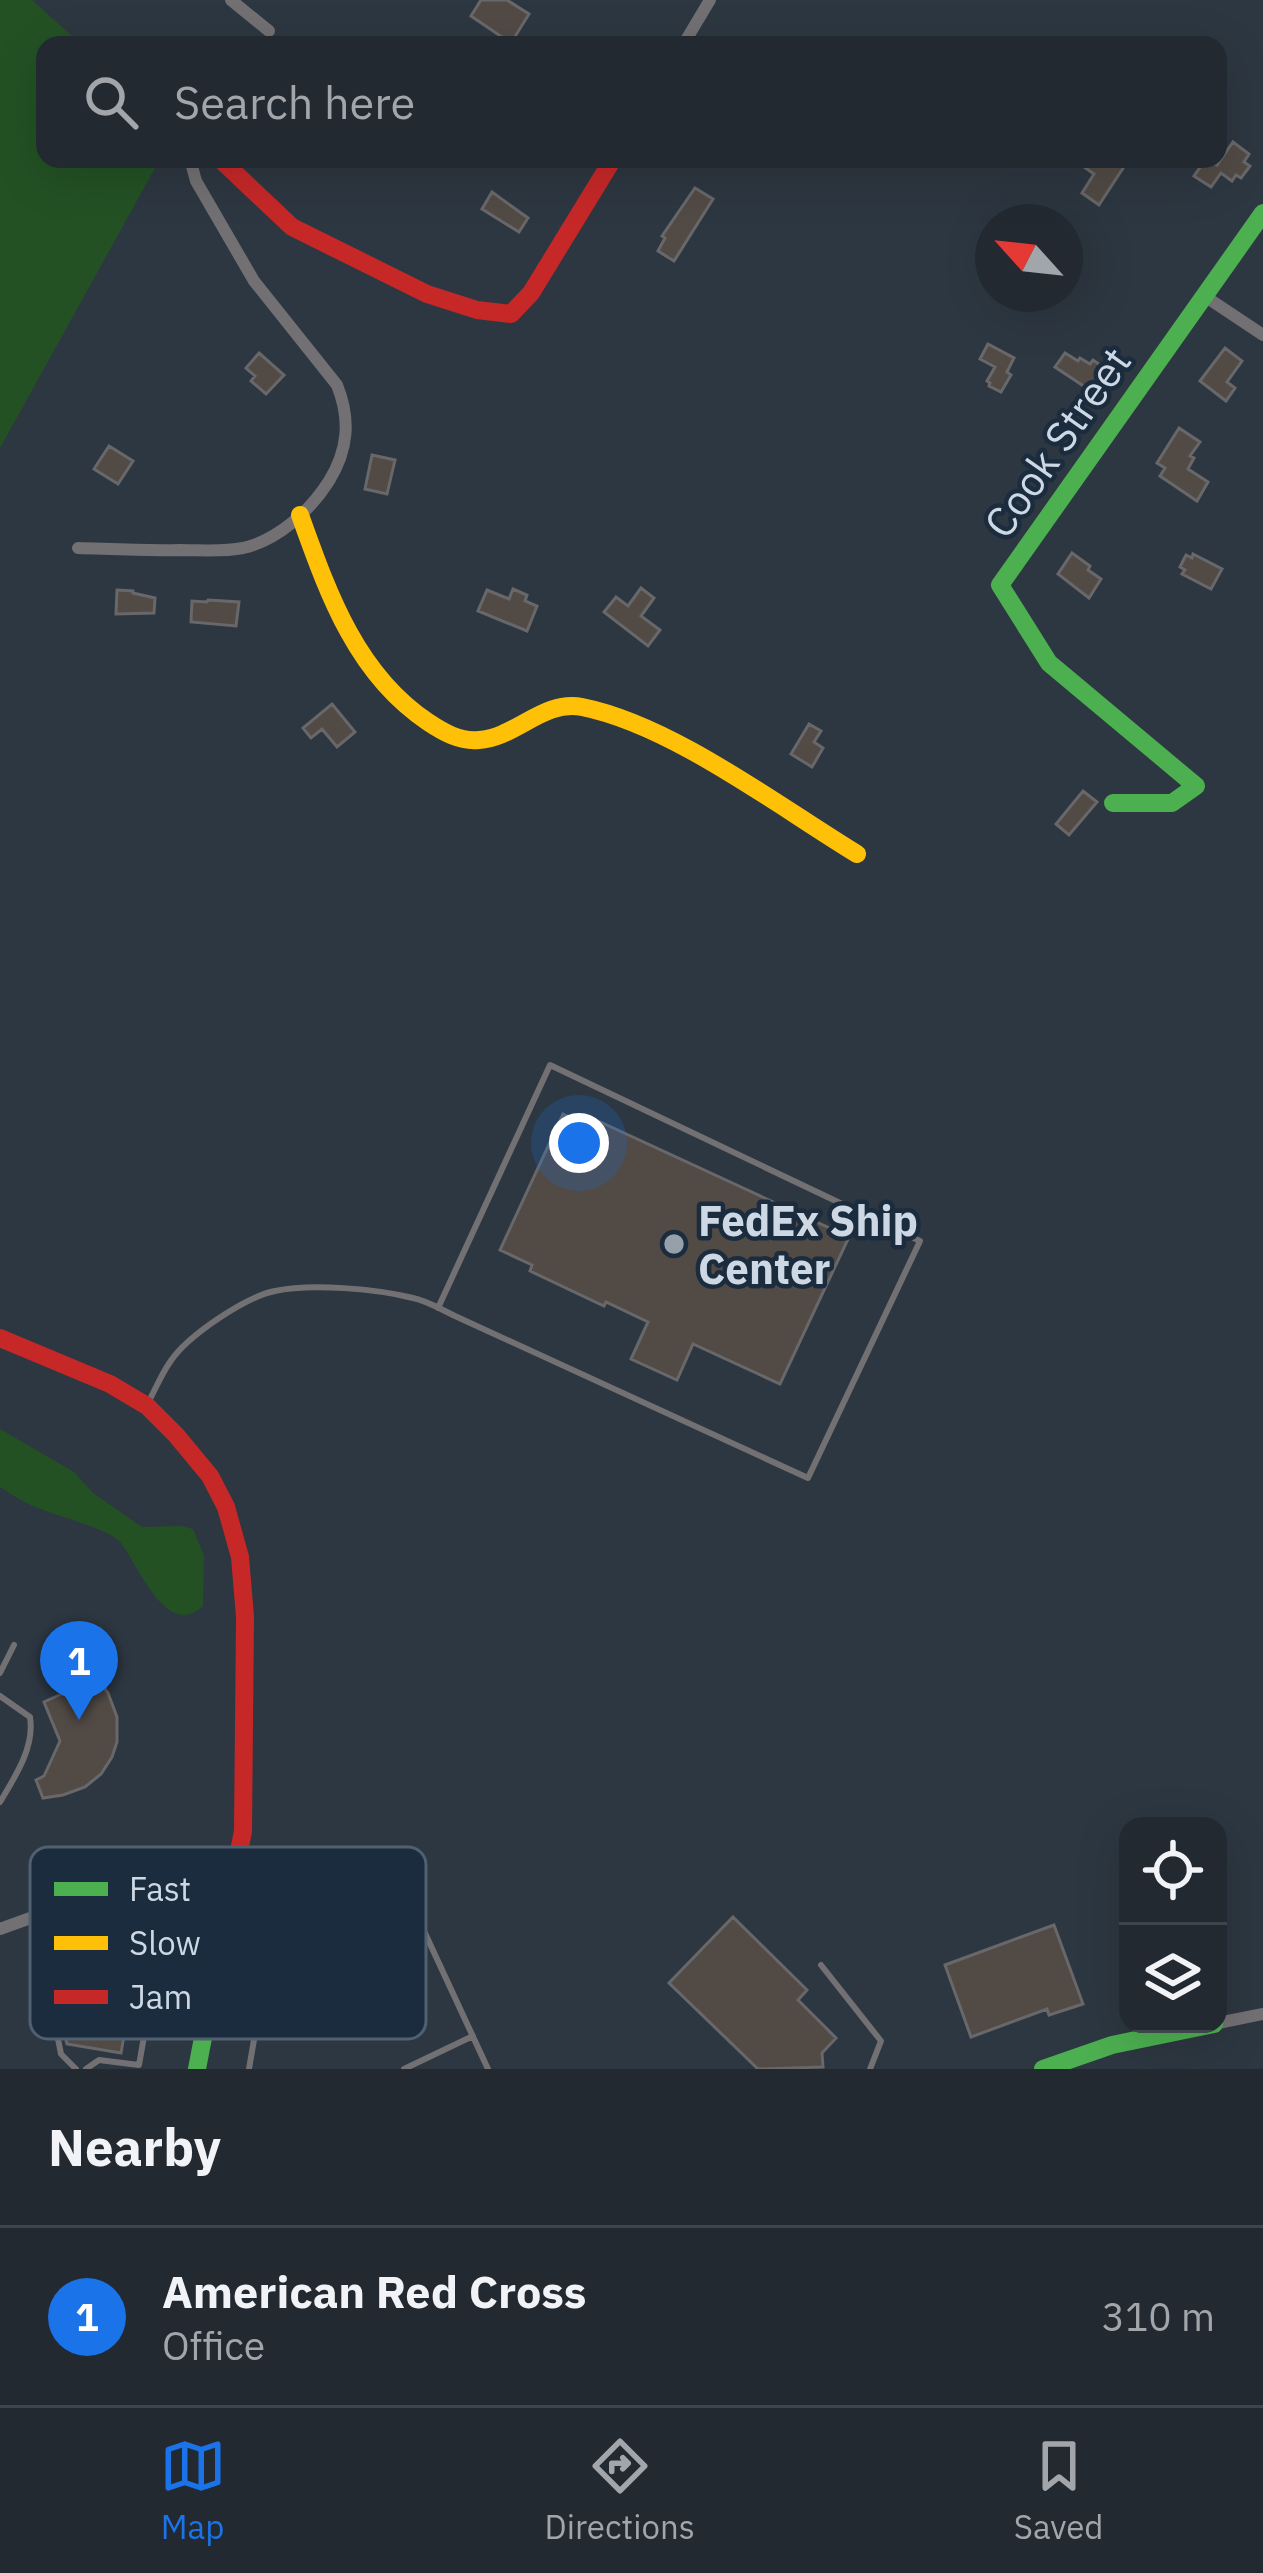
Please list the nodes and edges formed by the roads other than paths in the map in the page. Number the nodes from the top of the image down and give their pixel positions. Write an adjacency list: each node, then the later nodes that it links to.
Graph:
1 (231, 0): 3 (street)
2 (710, 0): 4 (street)
3 (268, 31)
4 (688, 36)
5 (192, 168): 11 (street)
6 (230, 168): 7 (street)
7 (607, 168)
8 (1263, 213): 9 (street, Cook Street)
9 (1206, 297): 10 (street); 13 (street, Cook Street)
10 (1263, 335)
11 (300, 515): 12 (street); 14 (street)
12 (77, 548)
13 (1113, 803)
14 (857, 854)
15 (438, 1308): 15 (lane); 17 (lane)
16 (0, 1338): 17 (street)
17 (146, 1406): 22 (street)
18 (14, 1645): 19 (lane)
19 (0, 1673)
20 (0, 1696): 21 (lane)
21 (0, 1802)
22 (239, 1847)
23 (30, 1918): 24 (street)
24 (0, 1929)
25 (426, 1935): 30 (lane)
26 (821, 1965): 41 (lane)
27 (1263, 2014): 28 (street)
28 (1227, 2022)
29 (1171, 2033): 42 (street)
30 (473, 2036): 39 (lane); 40 (lane)
31 (58, 2039): 35 (lane)
32 (144, 2039): 36 (lane)
33 (203, 2039): 37 (street)
34 (254, 2039): 38 (lane)
35 (76, 2069)
36 (86, 2069)
37 (197, 2069)
38 (249, 2069)
39 (404, 2069)
40 (488, 2069)
41 (870, 2069)
42 (1043, 2069)

